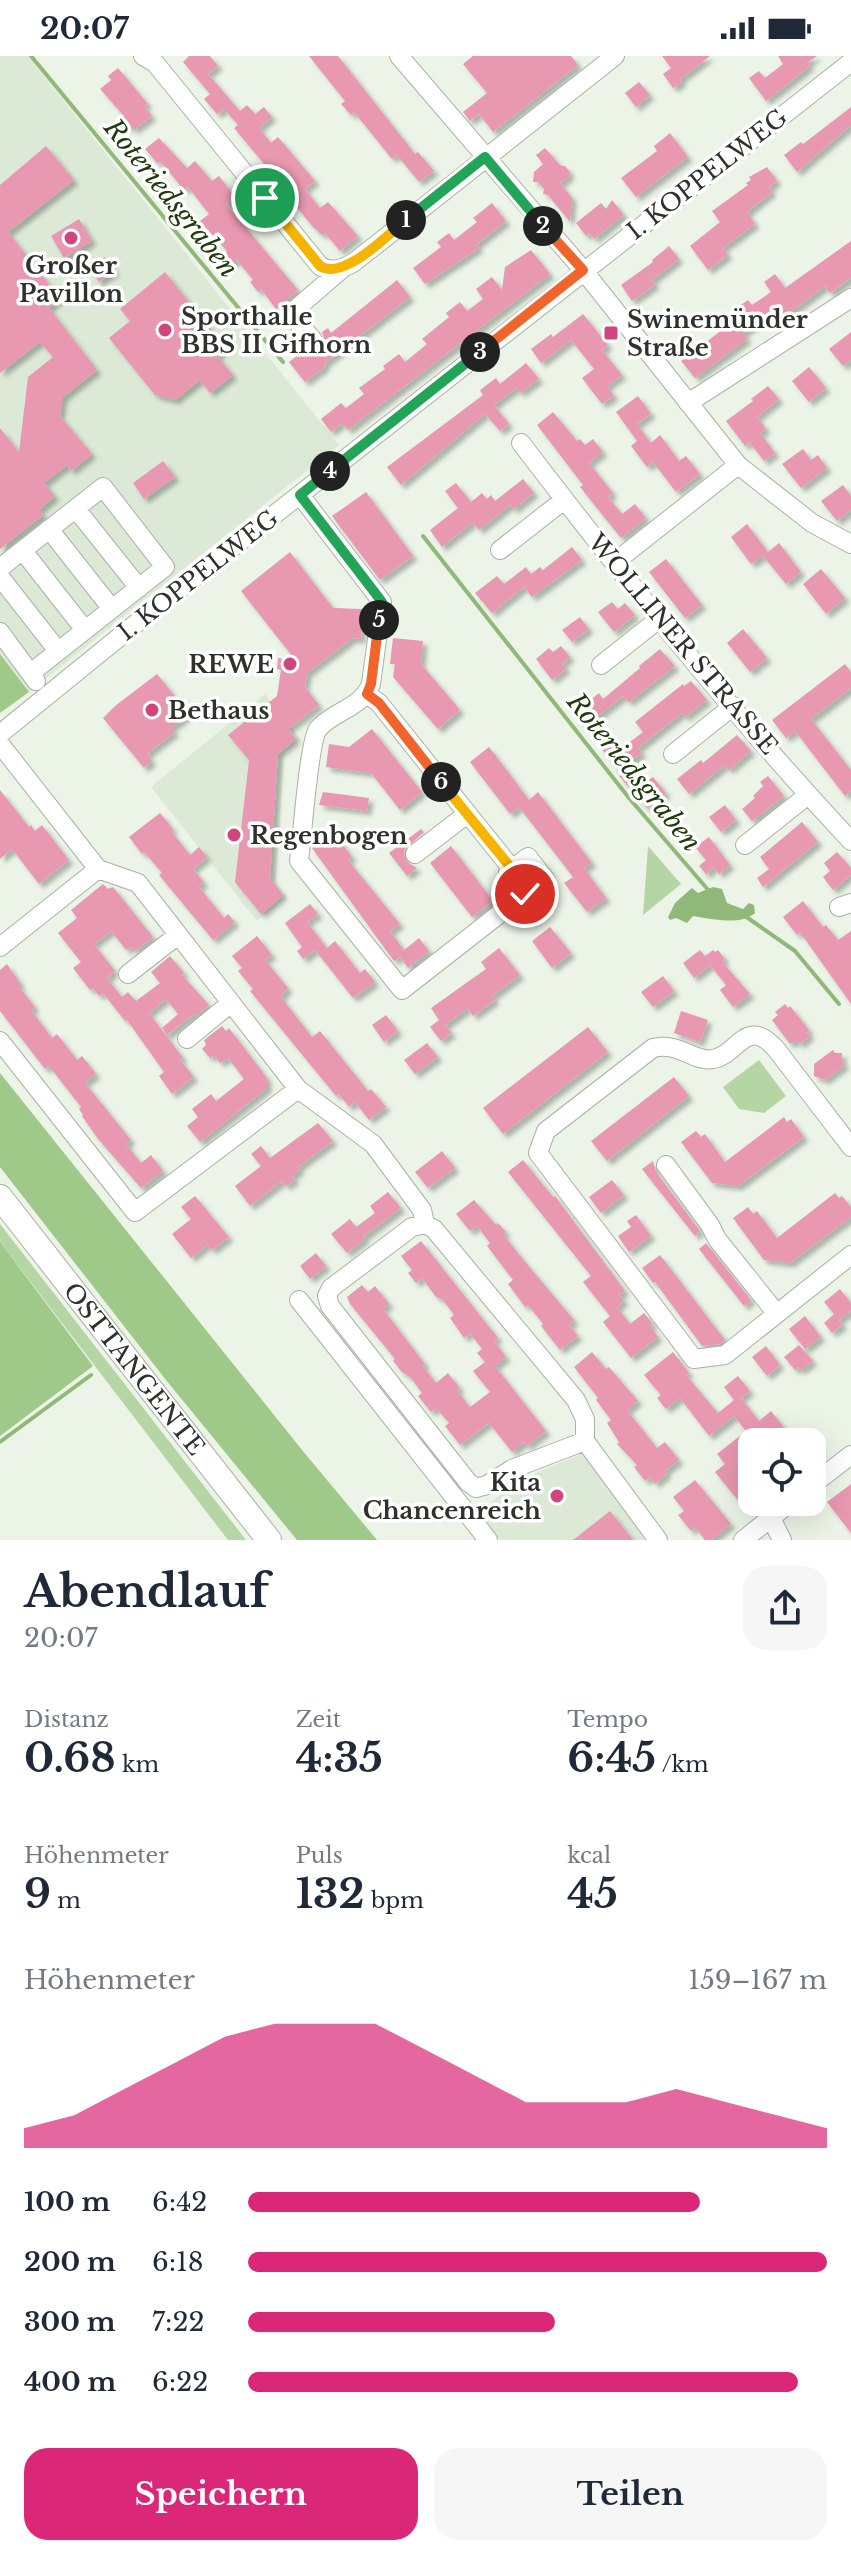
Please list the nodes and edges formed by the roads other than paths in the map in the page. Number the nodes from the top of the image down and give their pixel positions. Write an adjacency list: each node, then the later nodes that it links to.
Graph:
1 (615, 56): 4 (street)
2 (154, 58): 7 (street)
3 (405, 58): 6 (street)
4 (594, 62): 6 (street)
5 (851, 62): 8 (street, I. KOPPELWEG)
6 (485, 157): 7 (street); 8 (street)
7 (343, 268): 10 (street)
8 (583, 270): 11 (street); 14 (street, I. KOPPELWEG)
9 (851, 298): 11 (street)
10 (313, 340)
11 (688, 403): 13 (street)
12 (521, 443): 15 (street, WOLLINER STRASSE)
13 (738, 465): 18 (street); 21 (street)
14 (300, 495): 32 (street); 33 (street, I. KOPPELWEG)
15 (564, 500): 19 (street); 21 (street, WOLLINER STRASSE)
16 (76, 509): 17 (street); 24 (street); 24 (street)
17 (49, 529): 20 (street); 25 (street)
18 (851, 544)
19 (500, 550)
20 (23, 551): 22 (street); 27 (street)
21 (615, 562): 26 (street, WOLLINER STRASSE)
22 (0, 568)
23 (0, 577): 29 (street)
24 (139, 588): 25 (street)
25 (112, 609): 27 (street)
26 (659, 619): 30 (street); 34 (street, WOLLINER STRASSE)
27 (85, 630): 29 (street)
28 (0, 632): 31 (street)
29 (58, 651): 31 (street)
30 (601, 665)
31 (32, 672): 33 (street)
32 (367, 694): 39 (street); 39 (street)
33 (47, 696): 35 (street, I. KOPPELWEG)
34 (733, 706): 37 (street); 38 (street, WOLLINER STRASSE)
35 (0, 734)
36 (0, 744): 43 (street)
37 (673, 754)
38 (808, 795): 40 (street, WOLLINER STRASSE); 41 (street)
39 (467, 814): 42 (street)
40 (851, 841)
41 (745, 845)
42 (415, 854)
43 (98, 869): 44 (street); 45 (street)
44 (178, 935): 46 (street); 47 (street)
45 (0, 947)
46 (128, 974)
47 (231, 1003): 48 (street); 50 (street)
48 (187, 1039)
49 (0, 1041): 50 (street)
50 (298, 1089): 54 (street)
51 (851, 1147): 57 (street)
52 (666, 1165): 57 (street)
53 (0, 1197): 63 (main road, OSTTANGENTE)
54 (425, 1224): 58 (street); 58 (street)
55 (851, 1255): 57 (street)
56 (299, 1300): 64 (street)
57 (777, 1314)
58 (585, 1441): 65 (street)
59 (851, 1455): 60 (street)
60 (826, 1474)
61 (774, 1516): 62 (street)
62 (771, 1518): 66 (street); 67 (street)
63 (269, 1540)
64 (488, 1540)
65 (658, 1540)
66 (743, 1540)
67 (782, 1540)

